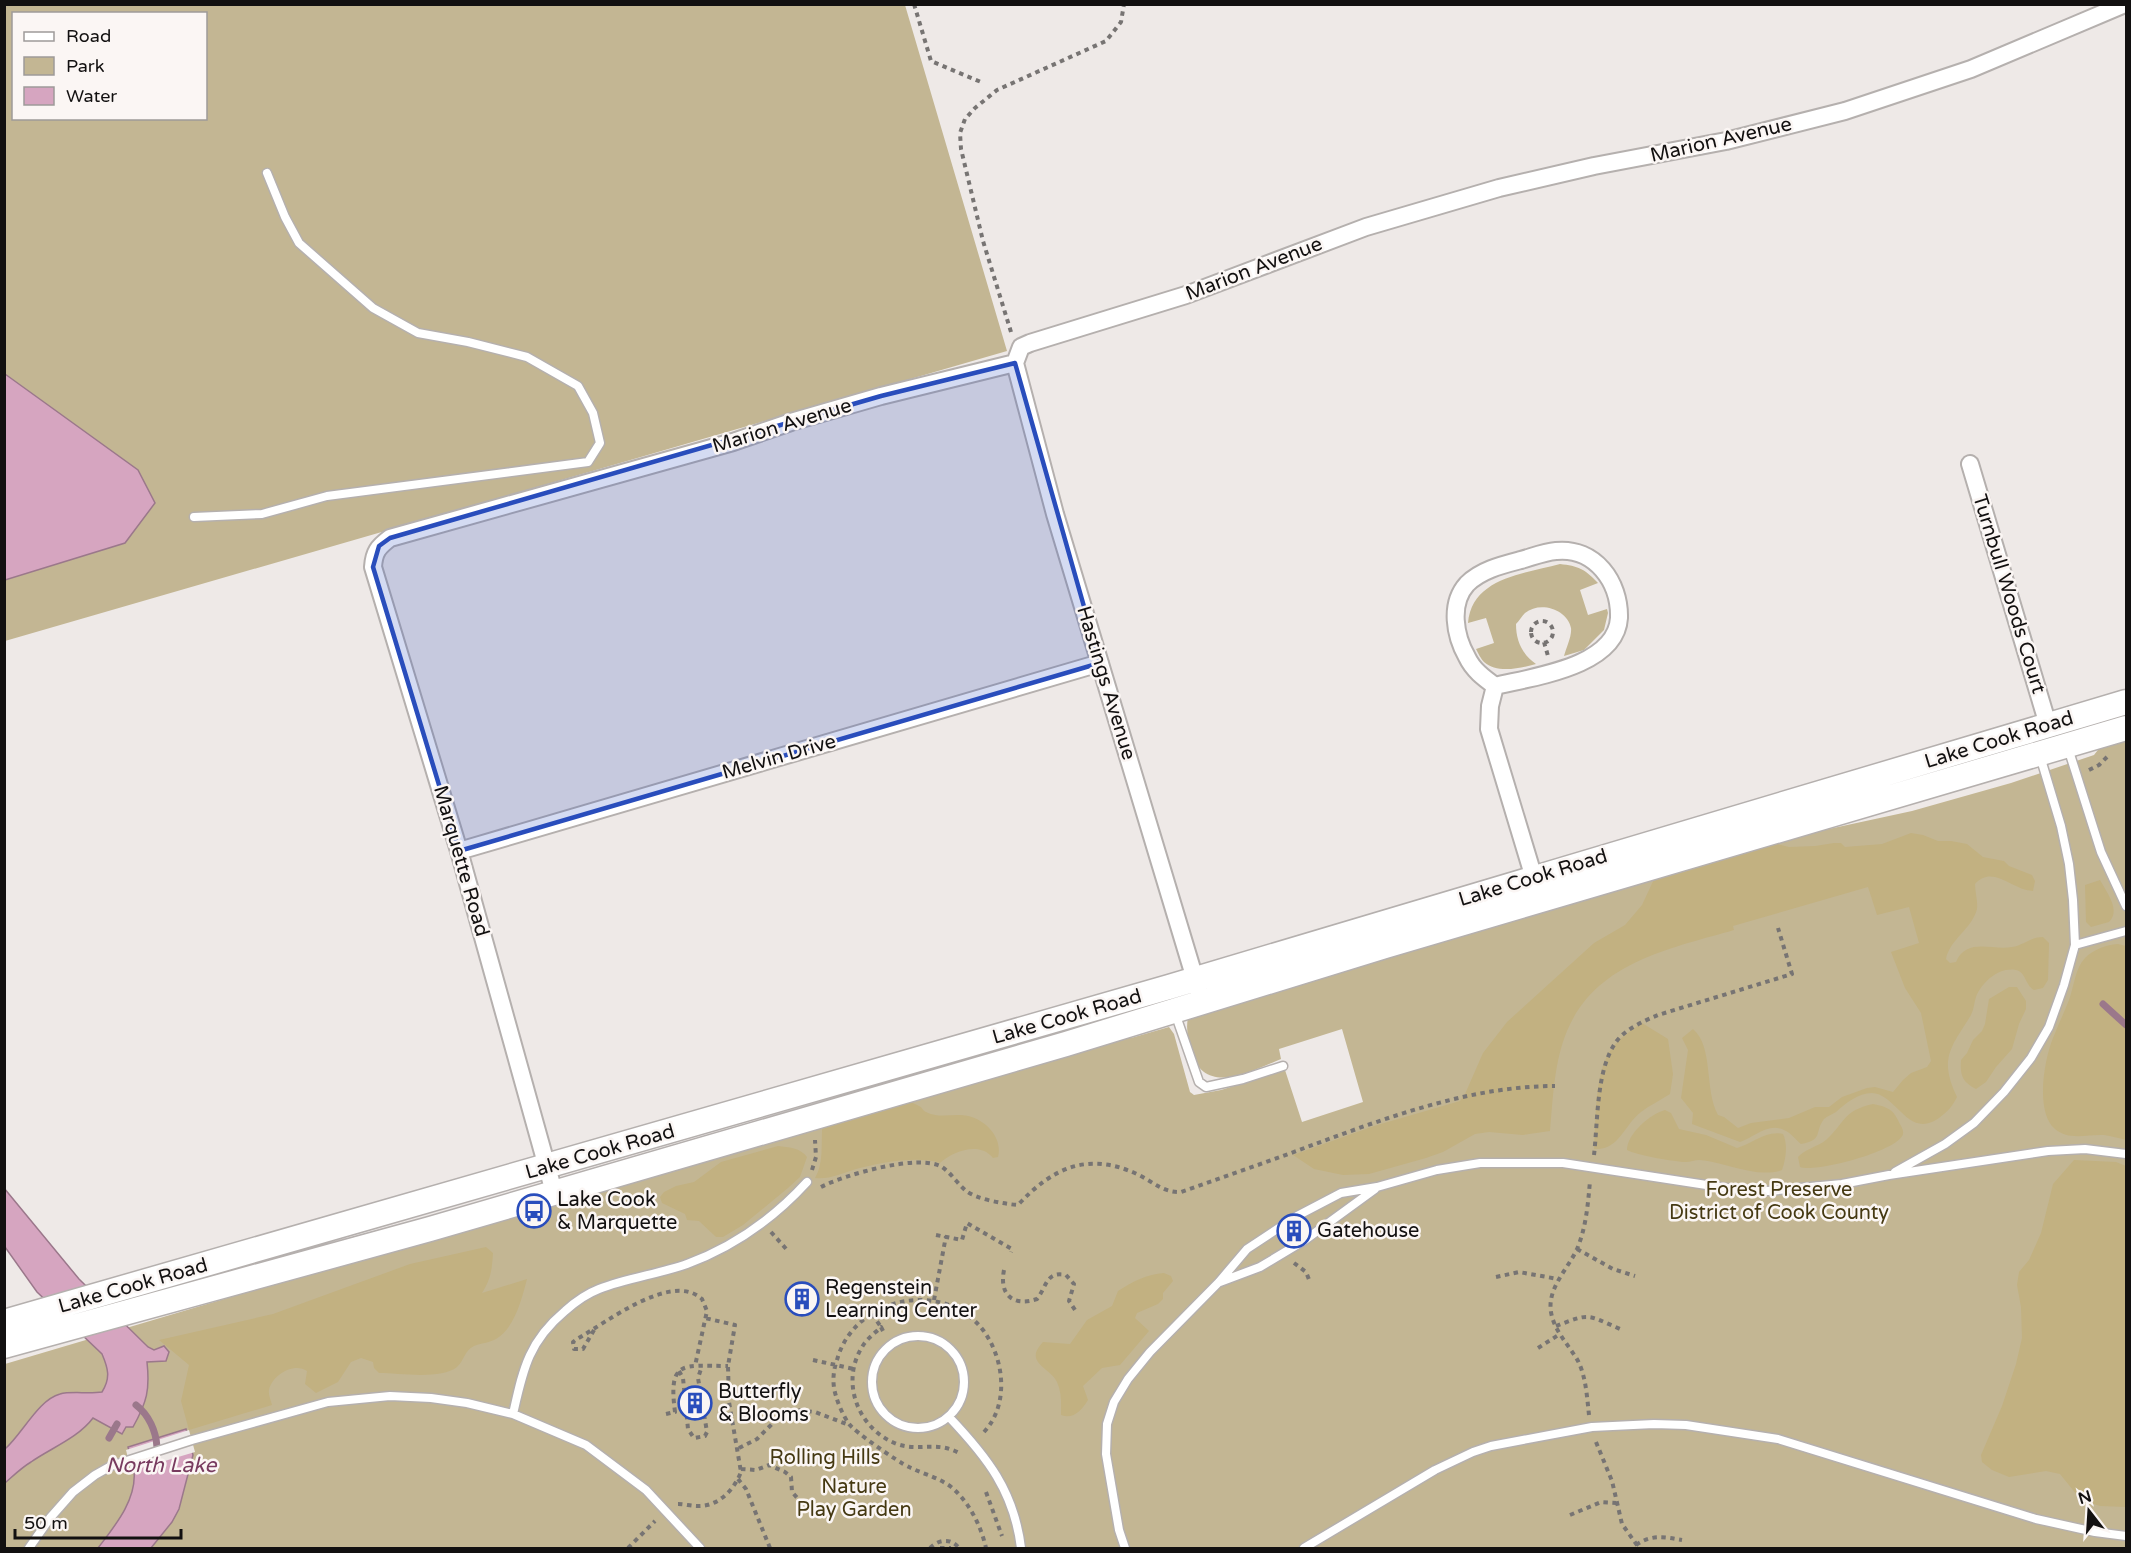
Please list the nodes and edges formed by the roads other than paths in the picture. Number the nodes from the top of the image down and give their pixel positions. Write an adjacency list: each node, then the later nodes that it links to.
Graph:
1 (2125, 4): 3 (street, Marion Avenue)
2 (267, 173): 5 (lane)
3 (1017, 359): 6 (street, Marion Avenue); 7 (street, Hastings Avenue)
4 (1970, 464): 11 (street, Turnbull Woods Court)
5 (194, 517)
6 (390, 538): 12 (street, Marquette Road)
7 (1100, 663): 12 (street, Melvin Drive); 17 (street, Hastings Avenue)
8 (1495, 686): 8 (street); 13 (street)
9 (2127, 702): 11 (main road, Lake Cook Road)
10 (2127, 728): 11 (main road, Lake Cook Road)
11 (2051, 739): 13 (main road, Lake Cook Road); 14 (lane); 16 (lane); 17 (main road, Lake Cook Road)
12 (459, 851): 21 (street, Marquette Road)
13 (1534, 878): 17 (main road, Lake Cook Road)
14 (2127, 906)
15 (2127, 931): 16 (lane)
16 (2075, 945): 22 (lane)
17 (1198, 990): 18 (main road, Lake Cook Road)
18 (1171, 999): 19 (lane); 21 (main road, Lake Cook Road); 25 (main road, Lake Cook Road)
19 (1283, 1066)
20 (2127, 1154): 22 (lane)
21 (547, 1167): 25 (street, Marquette Road); 29 (main road, Lake Cook Road)
22 (1889, 1175): 24 (lane)
23 (807, 1182): 27 (lane)
24 (1377, 1187): 28 (lane); 28 (lane)
25 (554, 1192): 29 (main road, Lake Cook Road)
26 (799, 1200): 27 (lane)
27 (788, 1202): 30 (lane)
28 (1219, 1282): 36 (lane)
29 (12, 1332)
30 (513, 1414): 33 (lane); 34 (lane)
31 (949, 1417): 31 (lane); 35 (lane)
32 (2127, 1536): 37 (lane)
33 (29, 1548)
34 (700, 1548)
35 (1021, 1548)
36 (1125, 1548)
37 (1304, 1548)

